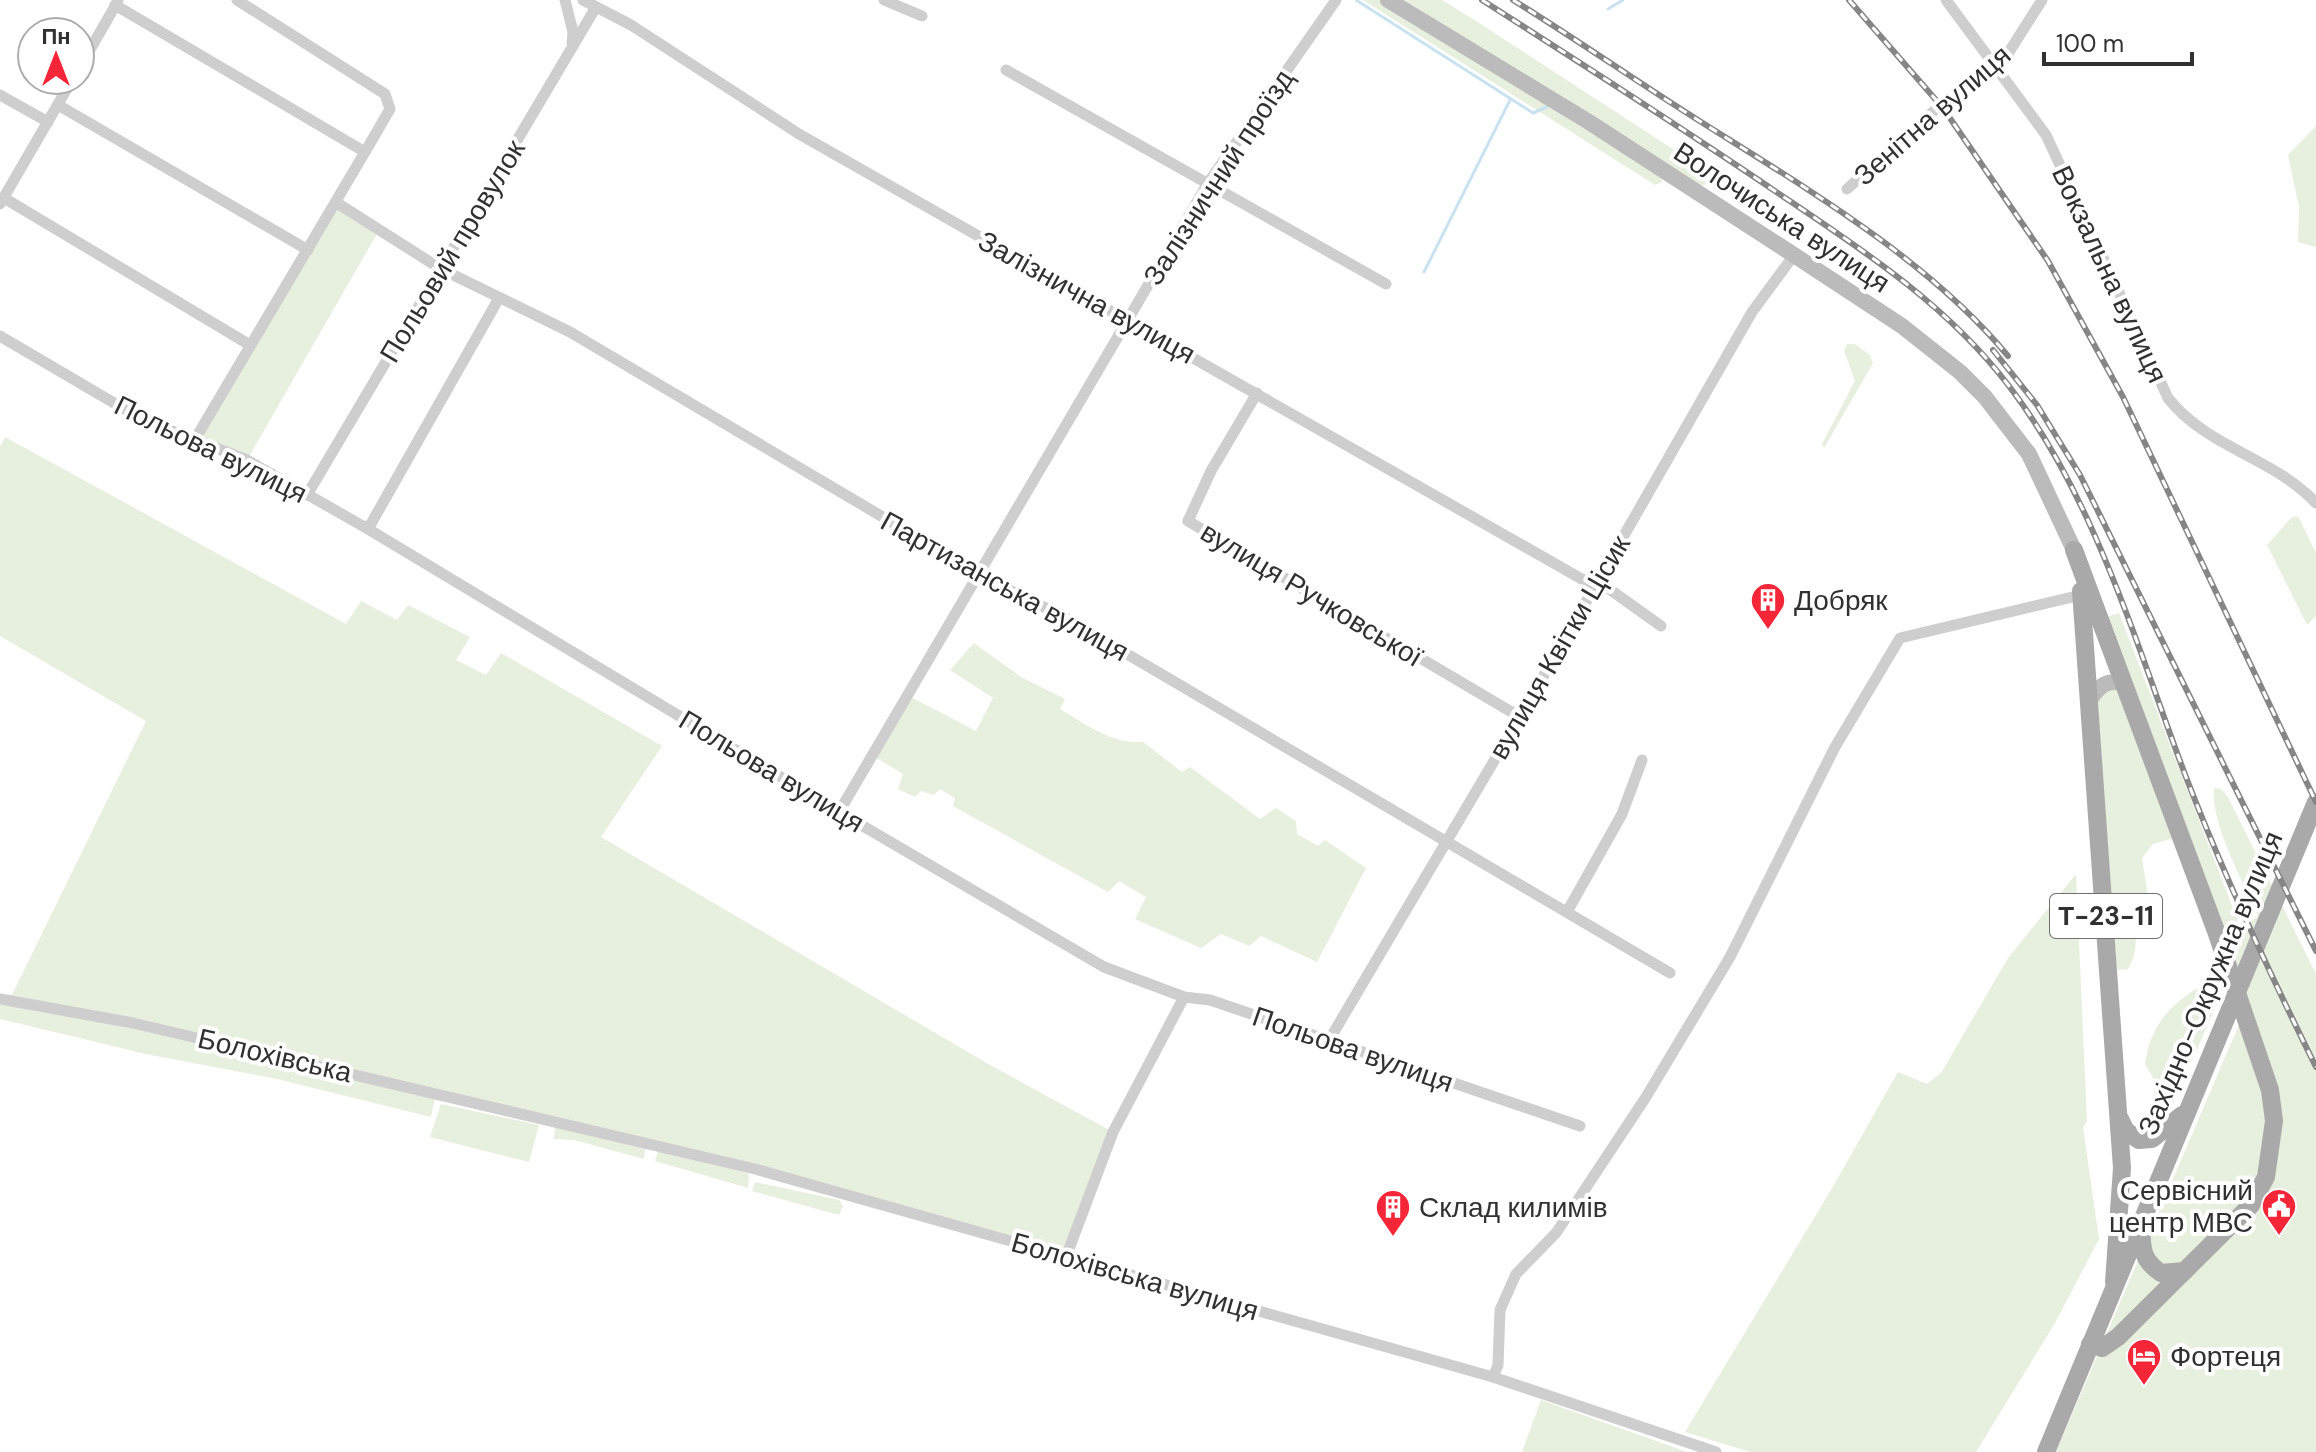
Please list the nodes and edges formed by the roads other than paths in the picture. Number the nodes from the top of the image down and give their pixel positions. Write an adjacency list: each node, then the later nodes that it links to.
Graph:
1 (237, 0): 20 (street)
2 (565, 0): 13 (street)
3 (583, 0): 10 (street, Залізнична вулиця)
4 (884, 0): 11 (street)
5 (1336, 0): 21 (street, Залізничний проїзд)
6 (1388, 0): 26 (main road, Волочиська вулиця / Т-23-11)
7 (1946, 0): 14 (street, Вокзальна вулиця)
8 (2042, 0): 14 (street, Зенітна вулиця)
9 (116, 3): 12 (street); 20 (street)
10 (596, 7): 13 (street, Польовий провулок); 30 (street, Залізнична вулиця)
11 (922, 16)
12 (96, 39)
13 (571, 48): 27 (street, Польовий провулок)
14 (1995, 66): 22 (street, Зенітна вулиця); 36 (street, Вокзальна вулиця)
15 (1006, 70): 21 (street)
16 (0, 95): 19 (street)
17 (63, 96): 18 (street)
18 (58, 105): 19 (street); 25 (street)
19 (48, 122): 23 (street)
20 (365, 152): 24 (street)
21 (1208, 183): 28 (street); 30 (street, Залізничний проїзд)
22 (1847, 189)
23 (2, 201): 32 (street)
24 (337, 203): 25 (street); 27 (street, Партизанська вулиця)
25 (308, 250): 32 (street)
26 (1794, 255): 38 (main road, Волочиська вулиця / Т-23-11); 40 (street, вулиця Квітки Цісик)
27 (441, 269): 29 (street, Партизанська вулиця); 35 (street, Польовий провулок)
28 (1386, 284)
29 (499, 298): 37 (street); 39 (street, Партизанська вулиця)
30 (1126, 318): 33 (street, Залізнична вулиця); 39 (street, Залізничний проїзд)
31 (0, 336): 34 (street, Польова вулиця)
32 (250, 345): 34 (street)
33 (1257, 393): 40 (street, Залізнична вулиця); 45 (street, вулиця Ручковської)
34 (194, 441): 35 (street, Польова вулиця)
35 (307, 495): 37 (street, Польова вулиця)
36 (2316, 503)
37 (368, 529): 48 (street, Польова вулиця)
38 (2074, 550): 41 (main road, Т-23-11)
39 (981, 575): 48 (street, Залізничний проїзд); 49 (street, Партизанська вулиця)
40 (1596, 584): 42 (street, Залізнична вулиця); 45 (street, вулиця Квітки Цісик)
41 (2086, 593): 43 (main road, Т-23-11); 44 (main road, Т-23-11); 64 (street)
42 (1661, 626)
43 (2124, 683): 44 (main road); 61 (main road, Т-23-11)
44 (2091, 698): 55 (main road, Т-23-11)
45 (1520, 717): 49 (street, вулиця Квітки Цісик)
46 (1642, 760): 50 (street)
47 (2316, 802): 56 (main road, Західно-Окружна вулиця)
48 (839, 812): 52 (street, Польова вулиця)
49 (1445, 843): 50 (street, Партизанська вулиця); 54 (street, вулиця Квітки Цісик)
50 (1567, 912): 51 (street, Партизанська вулиця)
51 (1670, 973)
52 (1184, 997): 54 (street, Польова вулиця); 60 (street)
53 (0, 999): 57 (street, Болохівська)
54 (1328, 1042): 58 (street, Польова вулиця)
55 (2117, 1098): 56 (main road); 62 (main road, Т-23-11)
56 (2187, 1110): 59 (main road, Західно-Окружна вулиця)
57 (548, 1117): 60 (street, Болохівська вулиця)
58 (1580, 1126)
59 (2146, 1209): 61 (main road); 62 (main road, Західно-Окружна вулиця)
60 (1066, 1257): 64 (street, Болохівська вулиця)
61 (2185, 1271): 63 (main road, Т-23-11)
62 (2114, 1282): 63 (main road, Західно-Окружна вулиця / Т-23-11)
63 (2090, 1344): 66 (main road, Західно-Окружна вулиця / Т-23-11)
64 (1493, 1377): 65 (street, Болохівська вулиця)
65 (1716, 1452)
66 (2046, 1452)

